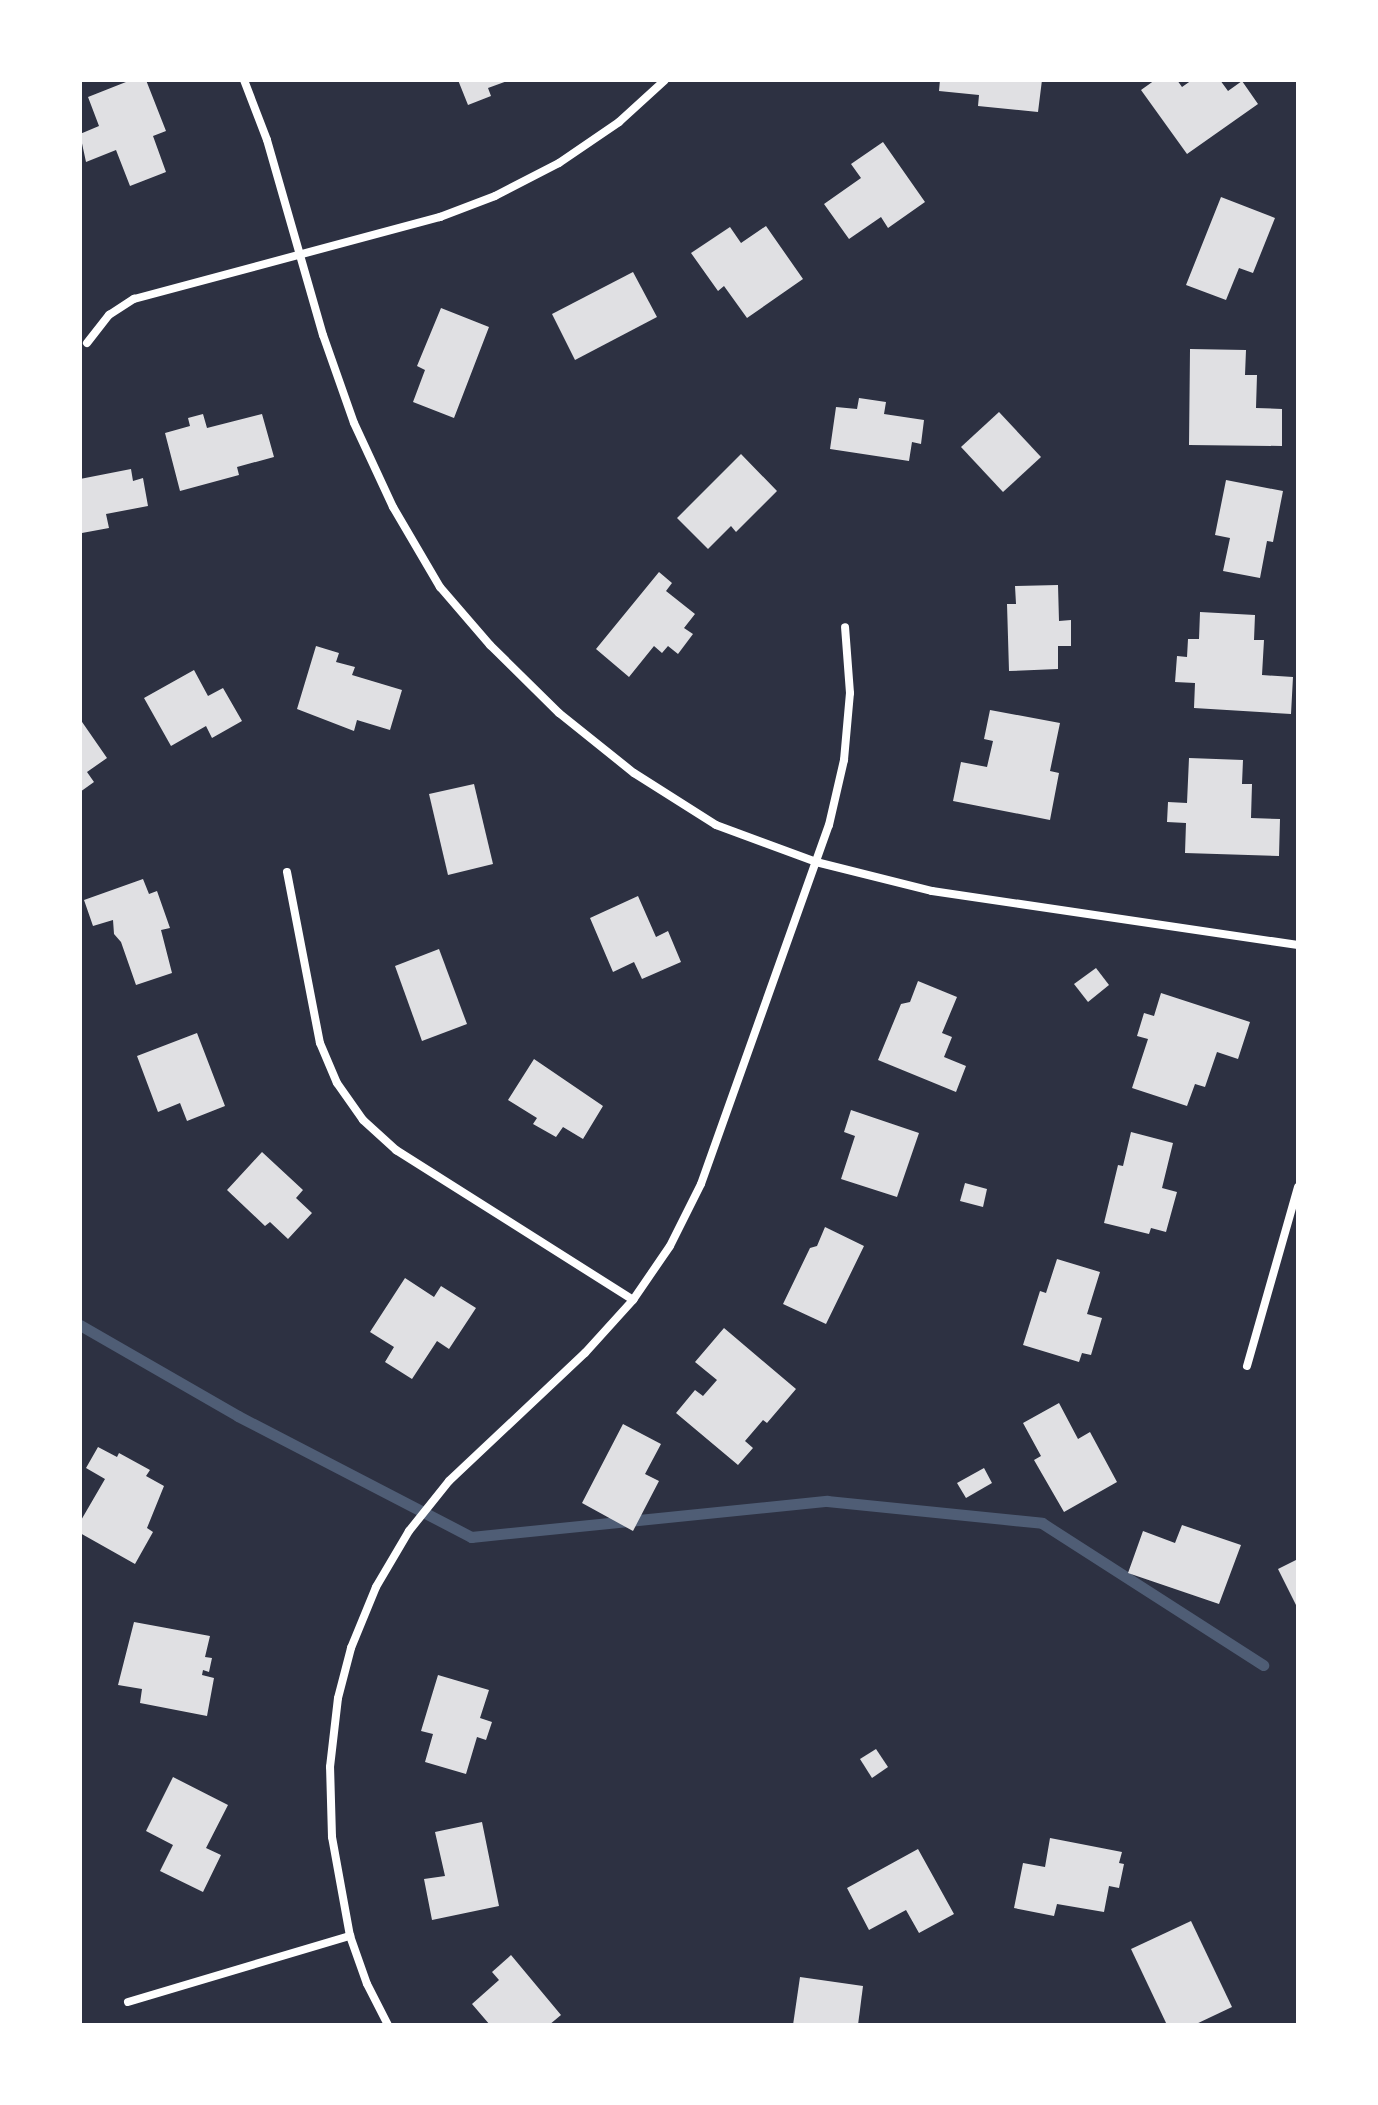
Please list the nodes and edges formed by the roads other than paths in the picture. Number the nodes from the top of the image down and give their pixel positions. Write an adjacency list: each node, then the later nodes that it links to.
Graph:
1 (244, 80): 3 (street)
2 (665, 80): 3 (street)
3 (302, 254): 4 (street); 6 (street)
4 (87, 343)
5 (845, 627): 6 (street)
6 (816, 862): 8 (street); 10 (street)
7 (287, 872): 10 (street)
8 (1298, 945)
9 (1298, 1187): 11 (street)
10 (633, 1300): 12 (street)
11 (1247, 1366)
12 (350, 1936): 13 (street); 14 (street)
13 (128, 2002)
14 (388, 2025)

